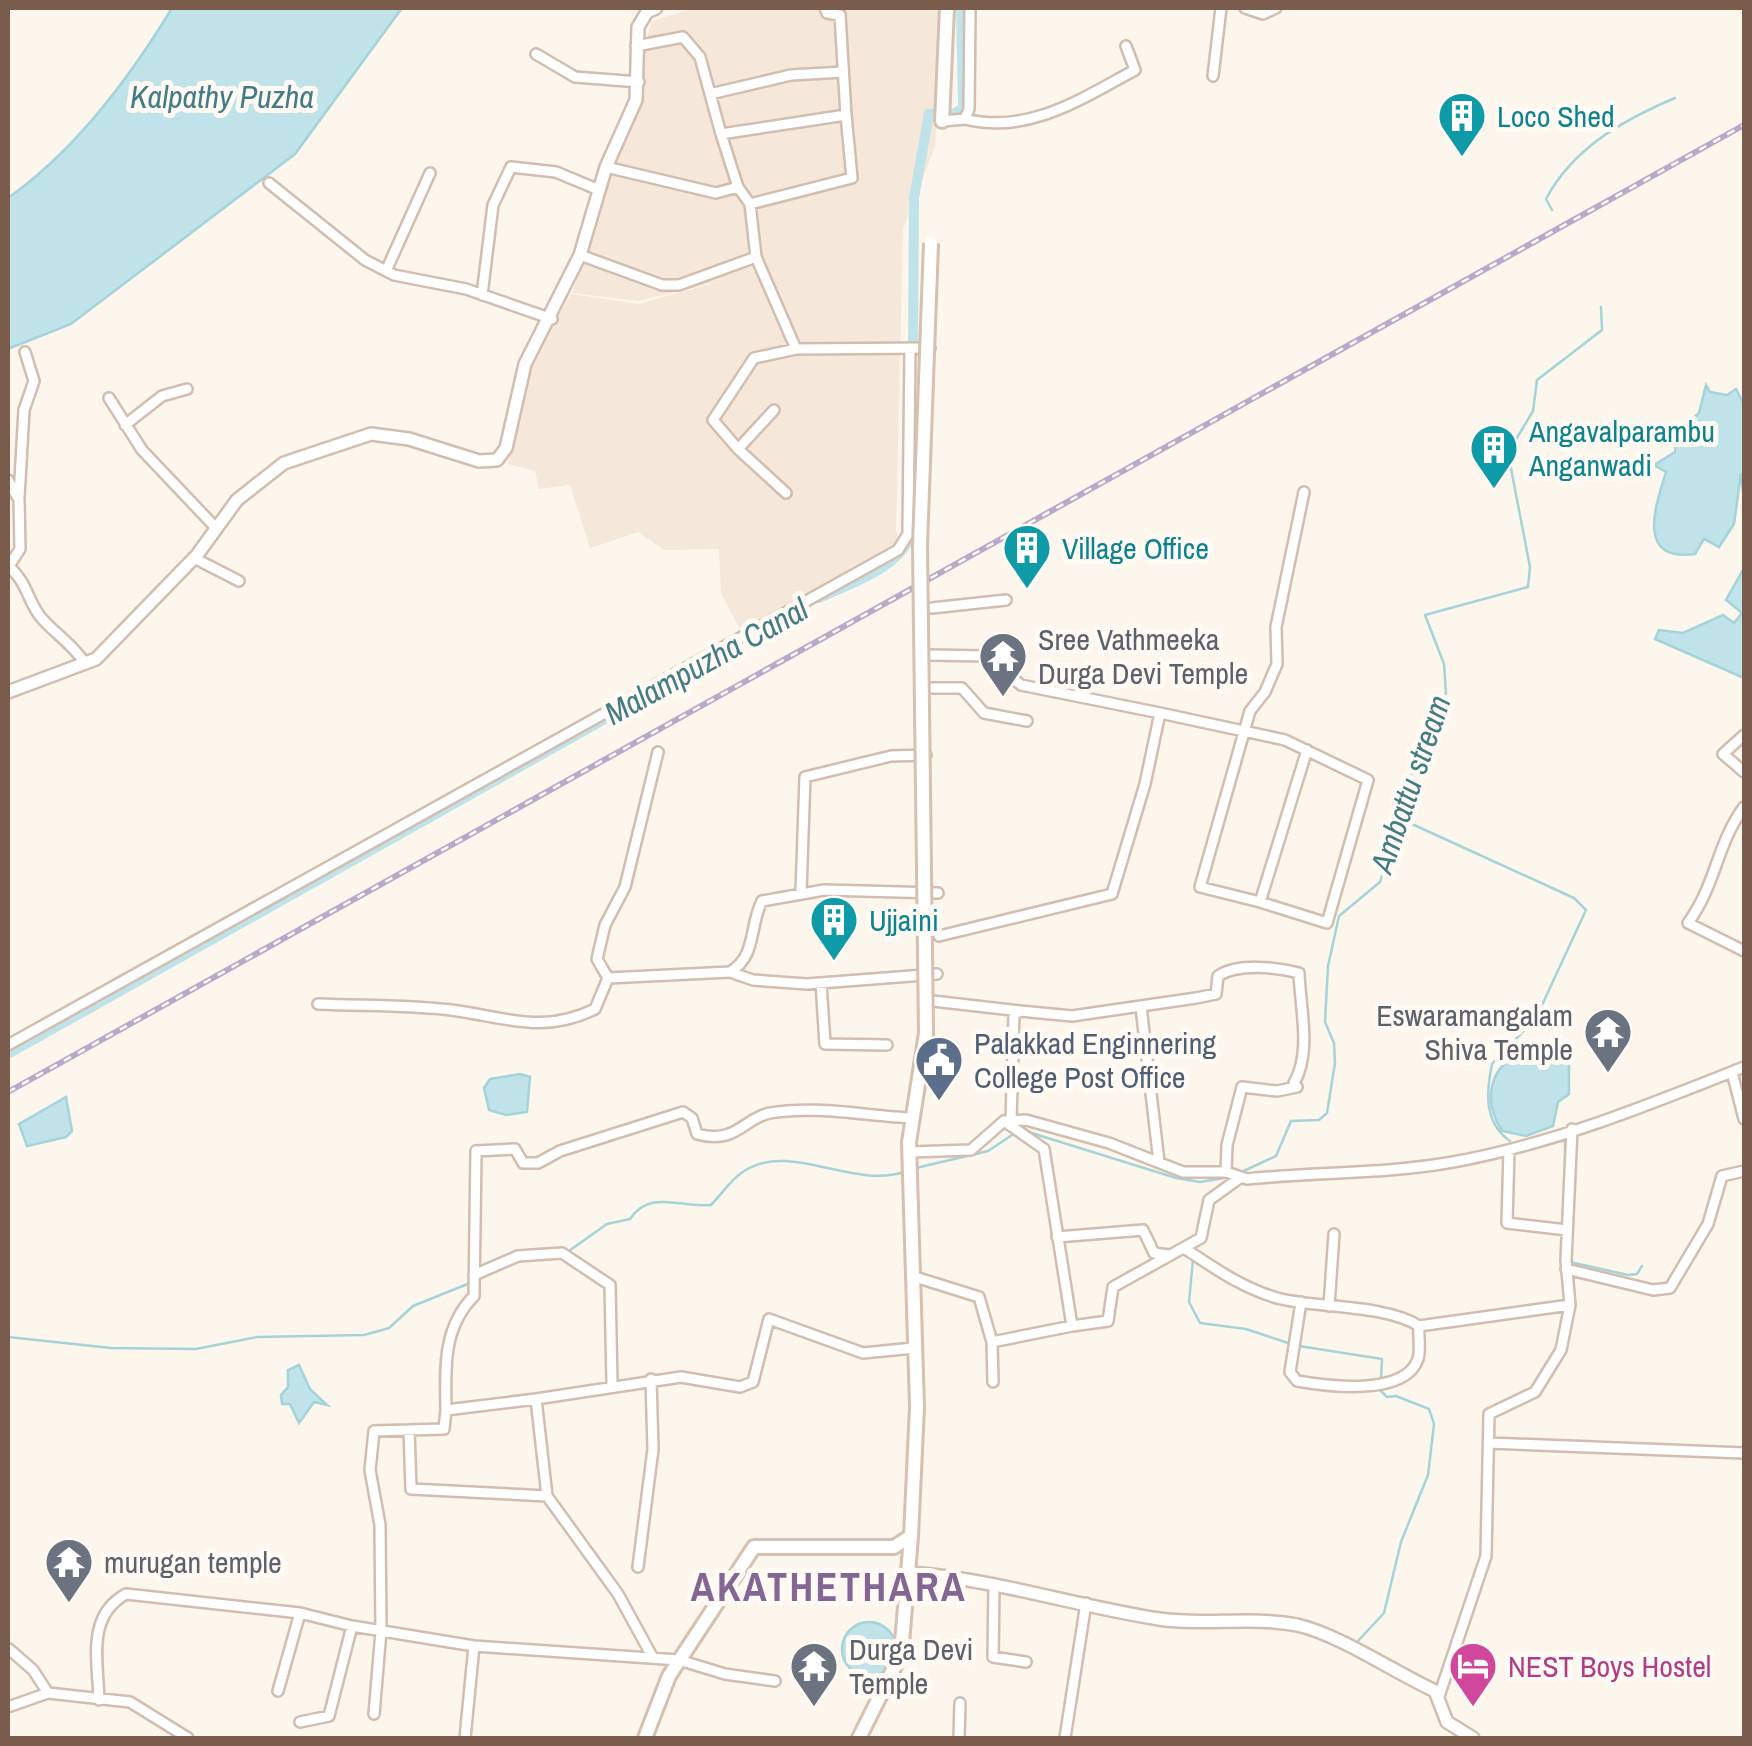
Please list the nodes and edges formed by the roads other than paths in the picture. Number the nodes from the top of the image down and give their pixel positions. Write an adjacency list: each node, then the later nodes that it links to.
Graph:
1 (656, 8): 8 (street)
2 (824, 8): 11 (street)
3 (947, 8): 16 (main road)
4 (970, 8): 17 (street)
5 (1221, 8): 12 (street)
6 (1245, 8): 7 (street)
7 (1276, 8)
8 (636, 46): 13 (street); 14 (street)
9 (1126, 46): 17 (street)
10 (536, 54): 13 (street)
11 (842, 72): 14 (street); 15 (street)
12 (1213, 76)
13 (638, 82): 19 (street)
14 (710, 94): 18 (street)
15 (846, 114): 18 (street); 24 (street)
16 (943, 115): 17 (street)
17 (964, 119)
18 (720, 134): 22 (street)
19 (606, 167): 22 (street); 23 (street)
20 (430, 173): 28 (street)
21 (269, 184): 28 (street)
22 (738, 187): 24 (street)
23 (599, 190): 26 (street); 29 (street)
24 (750, 204): 27 (street)
25 (931, 243): 81 (main road, bridge)
26 (580, 256): 27 (street); 30 (street)
27 (756, 256): 33 (street)
28 (386, 271): 29 (street)
29 (482, 294): 30 (street)
30 (552, 319): 46 (street)
31 (912, 348): 32 (street); 33 (street); 45 (street)
32 (932, 348)
33 (796, 349): 39 (street)
34 (25, 352): 43 (street)
35 (186, 389): 38 (street)
36 (109, 398): 38 (street)
37 (774, 410): 39 (street)
38 (125, 425): 46 (street)
39 (738, 449): 42 (street)
40 (8, 480): 43 (street)
41 (1304, 492): 57 (street)
42 (786, 493)
43 (19, 500): 52 (street)
44 (930, 511): 45 (street, bridge)
45 (908, 515): 77 (street)
46 (216, 528): 47 (street)
47 (194, 558): 48 (street); 52 (street)
48 (239, 581)
49 (1006, 600): 50 (street)
50 (932, 608)
51 (930, 655): 55 (street)
52 (85, 662): 54 (street)
53 (929, 688): 56 (street)
54 (8, 692)
55 (1160, 713): 57 (street); 67 (street)
56 (1027, 720)
57 (1243, 733): 59 (street); 66 (street)
58 (1744, 735): 62 (street)
59 (1307, 750): 66 (street); 66 (street)
60 (658, 752): 71 (street)
61 (926, 755): 64 (street)
62 (1744, 772)
63 (1744, 807): 68 (street)
64 (801, 892): 65 (street); 69 (street)
65 (938, 893)
66 (1260, 902)
67 (939, 936)
68 (1744, 951)
69 (730, 972): 71 (street); 72 (street)
70 (937, 974): 72 (street)
71 (608, 978): 74 (street)
72 (821, 984): 78 (street)
73 (933, 1001): 76 (street)
74 (318, 1004)
75 (1141, 1007): 76 (street); 86 (street); 89 (street)
76 (1020, 1012): 83 (street)
77 (8, 1045)
78 (887, 1045)
79 (1744, 1067): 80 (street)
80 (1732, 1072): 82 (street); 84 (street)
81 (912, 1118): 87 (main road); 97 (street)
82 (1744, 1119)
83 (1008, 1123): 86 (street); 87 (street); 93 (street)
84 (1572, 1128): 85 (street); 91 (street)
85 (1509, 1150): 90 (street); 91 (street)
86 (1159, 1162): 89 (street)
87 (910, 1164): 98 (main road)
88 (1744, 1171): 96 (street)
89 (1227, 1172): 90 (street)
90 (1240, 1176): 94 (street)
91 (1568, 1230): 96 (street)
92 (1334, 1234): 101 (street)
93 (1057, 1237): 95 (street); 102 (street)
94 (1190, 1252): 95 (street); 99 (street)
95 (1172, 1255): 102 (street)
96 (1566, 1268): 100 (street)
97 (474, 1275): 108 (street); 110 (street)
98 (912, 1276): 104 (street); 105 (main road)
99 (1302, 1302): 101 (street); 103 (street)
100 (1570, 1305): 103 (street); 112 (street)
101 (1328, 1306): 103 (street)
102 (1072, 1326): 104 (street)
103 (1418, 1326)
104 (992, 1342): 107 (street)
105 (914, 1348): 106 (street); 115 (main road)
106 (651, 1380): 108 (street); 116 (street)
107 (992, 1382)
108 (612, 1384): 109 (street)
109 (536, 1399): 110 (street); 114 (street)
110 (446, 1410): 111 (street)
111 (409, 1430): 114 (street); 122 (street)
112 (1489, 1443): 113 (street); 131 (street)
113 (1744, 1454)
114 (547, 1496): 125 (street)
115 (911, 1536): 117 (main road); 126 (main road)
116 (638, 1567)
117 (910, 1573): 118 (street); 140 (main road)
118 (994, 1584): 119 (street); 127 (street)
119 (1086, 1603): 131 (street); 142 (street)
120 (300, 1613): 121 (street); 129 (street); 132 (street)
121 (352, 1626): 122 (street); 136 (street)
122 (381, 1631): 123 (street); 135 (street)
123 (474, 1646): 125 (street); 138 (street)
124 (9, 1649): 130 (street)
125 (652, 1658): 126 (street)
126 (679, 1660): 128 (street); 139 (main road)
127 (1026, 1662)
128 (776, 1681)
129 (278, 1690)
130 (48, 1692): 132 (street); 134 (street)
131 (1438, 1699): 143 (street)
132 (99, 1700): 137 (street)
133 (960, 1703): 141 (street)
134 (8, 1707)
135 (374, 1714)
136 (300, 1722)
137 (188, 1738)
138 (464, 1738)
139 (645, 1738)
140 (859, 1738)
141 (959, 1738)
142 (1065, 1738)
143 (1473, 1738)

